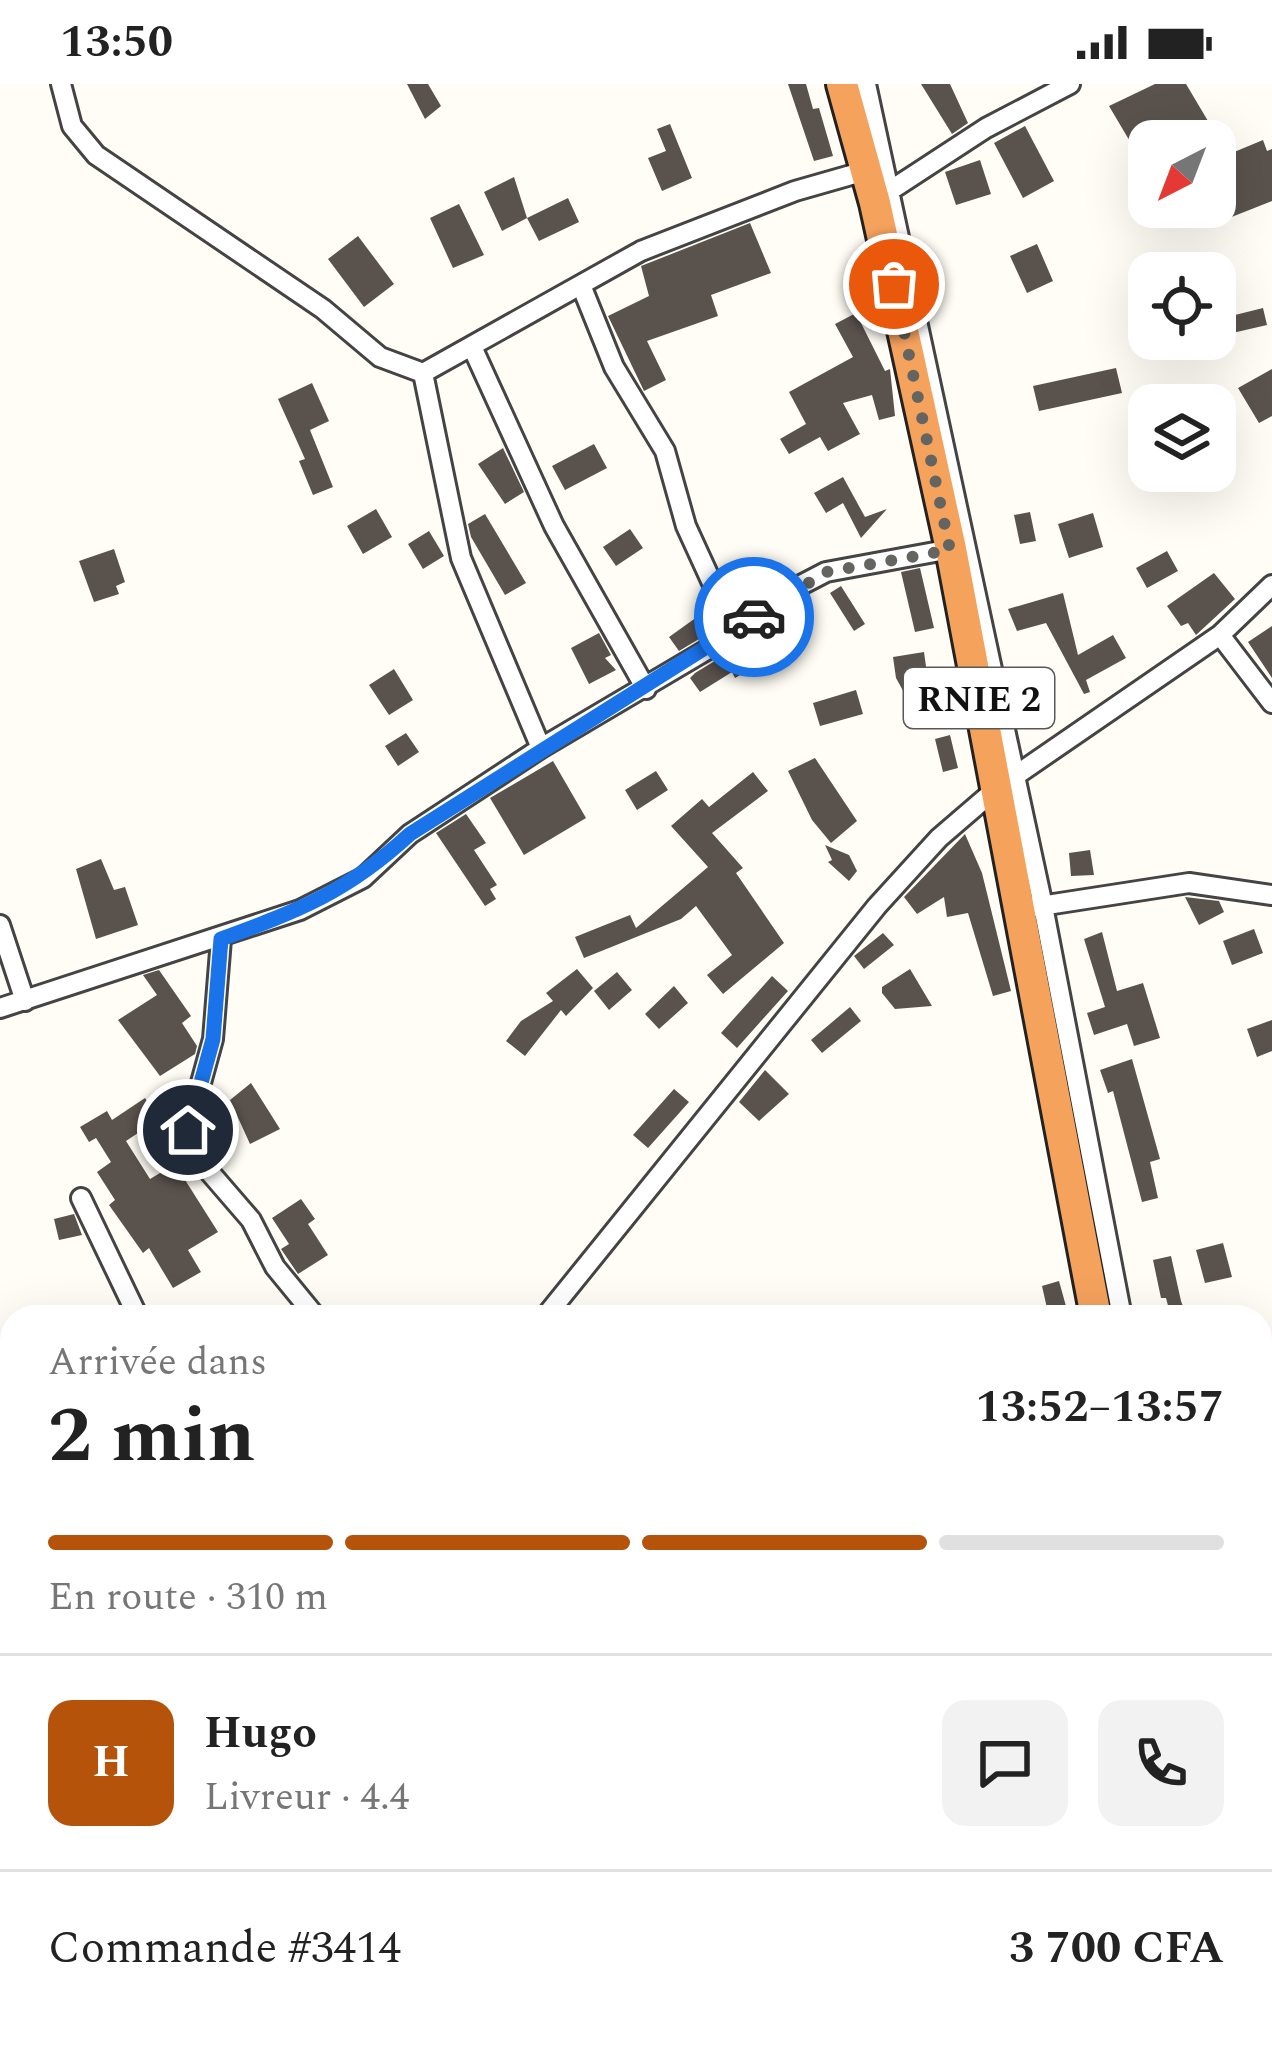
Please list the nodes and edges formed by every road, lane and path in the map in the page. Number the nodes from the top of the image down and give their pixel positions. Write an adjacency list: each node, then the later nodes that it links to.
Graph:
1 (61, 84): 9 (street)
2 (842, 84): 5 (highway, RNIE 2 / RNIE 2)
3 (866, 84): 6 (street)
4 (1070, 84): 6 (street)
5 (865, 171): 6 (highway, RNIE 2 / RNIE 2); 7 (street)
6 (884, 195): 10 (highway, RNIE 2 / RNIE 2); 17 (street)
7 (581, 285): 8 (street); 13 (street)
8 (473, 349): 9 (street); 14 (street)
9 (423, 373): 16 (street)
10 (950, 550): 13 (street); 17 (highway, RNIE 2 / RNIE 2)
11 (1272, 585): 12 (street)
12 (1220, 635): 15 (street); 17 (street)
13 (722, 641): 14 (street)
14 (646, 688): 16 (street)
15 (1272, 704)
16 (541, 748): 21 (street)
17 (1006, 783): 19 (highway, RNIE 2 / RNIE 2); 27 (street)
18 (1272, 896): 19 (street)
19 (1031, 908): 28 (highway, RNIE 2 / RNIE 2); 29 (street)
20 (0, 925): 22 (street)
21 (221, 939): 22 (street); 26 (street)
22 (25, 1001): 23 (street)
23 (0, 1008)
24 (81, 1198): 25 (street)
25 (132, 1305)
26 (306, 1305)
27 (554, 1305)
28 (1094, 1305)
29 (1119, 1305)

